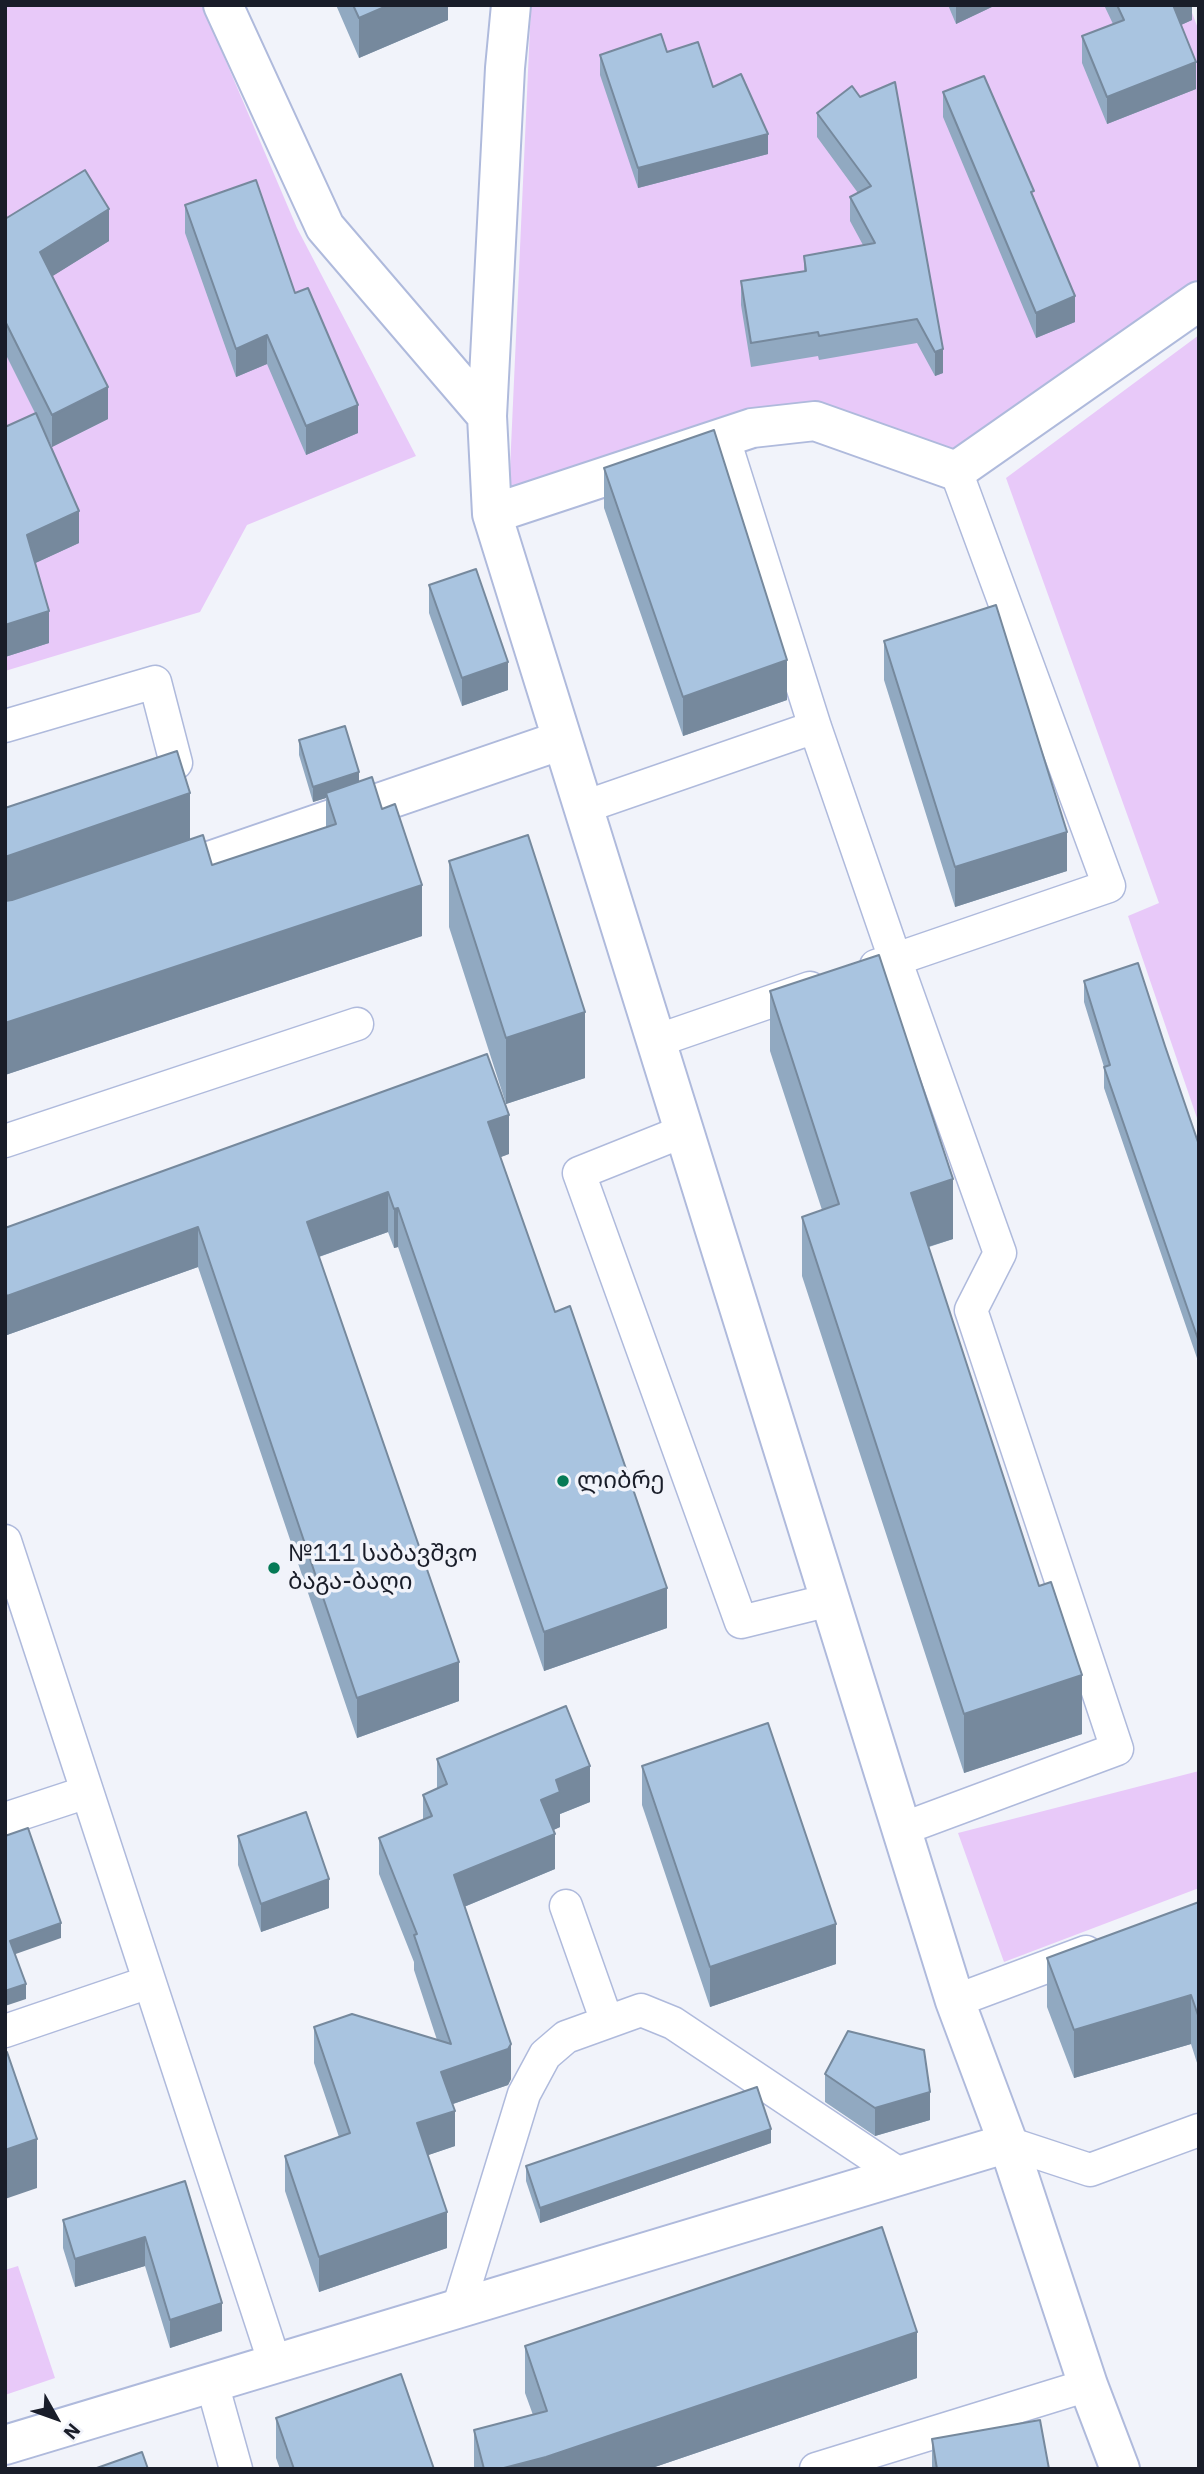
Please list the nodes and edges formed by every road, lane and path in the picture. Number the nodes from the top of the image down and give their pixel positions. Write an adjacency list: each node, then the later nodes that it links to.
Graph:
1 (223, 5): 4 (street)
2 (511, 5): 4 (street)
3 (1199, 301): 6 (street)
4 (487, 416): 7 (street)
5 (723, 436): 6 (street); 7 (street); 9 (lane)
6 (956, 471): 14 (lane)
7 (492, 514): 10 (street)
8 (5, 726): 11 (lane)
9 (815, 727): 12 (lane); 14 (lane)
10 (562, 740): 12 (street); 13 (street)
11 (176, 762)
12 (584, 807): 16 (street)
13 (122, 891)
14 (895, 959): 16 (lane); 24 (lane)
15 (358, 1024): 18 (lane)
16 (656, 1041): 17 (street)
17 (684, 1131): 20 (street); 20 (lane)
18 (5, 1140)
19 (5, 1541): 21 (lane)
20 (830, 1600): 24 (street)
21 (17, 1615): 22 (lane)
22 (88, 1791): 23 (lane); 27 (lane)
23 (5, 1819)
24 (902, 1829): 28 (street)
25 (566, 1906): 29 (lane)
26 (1109, 1943): 28 (lane)
27 (149, 1982): 30 (lane); 35 (lane)
28 (955, 2001): 32 (street)
29 (607, 2022): 33 (lane); 34 (lane)
30 (5, 2031)
31 (1199, 2130): 32 (lane)
32 (1008, 2143): 33 (street); 37 (street)
33 (902, 2176): 34 (street)
34 (458, 2309): 35 (street)
35 (275, 2364): 36 (street)
36 (212, 2383): 38 (street); 39 (lane)
37 (1088, 2385): 40 (lane); 41 (street)
38 (5, 2445)
39 (236, 2469)
40 (816, 2469)
41 (1121, 2469)

